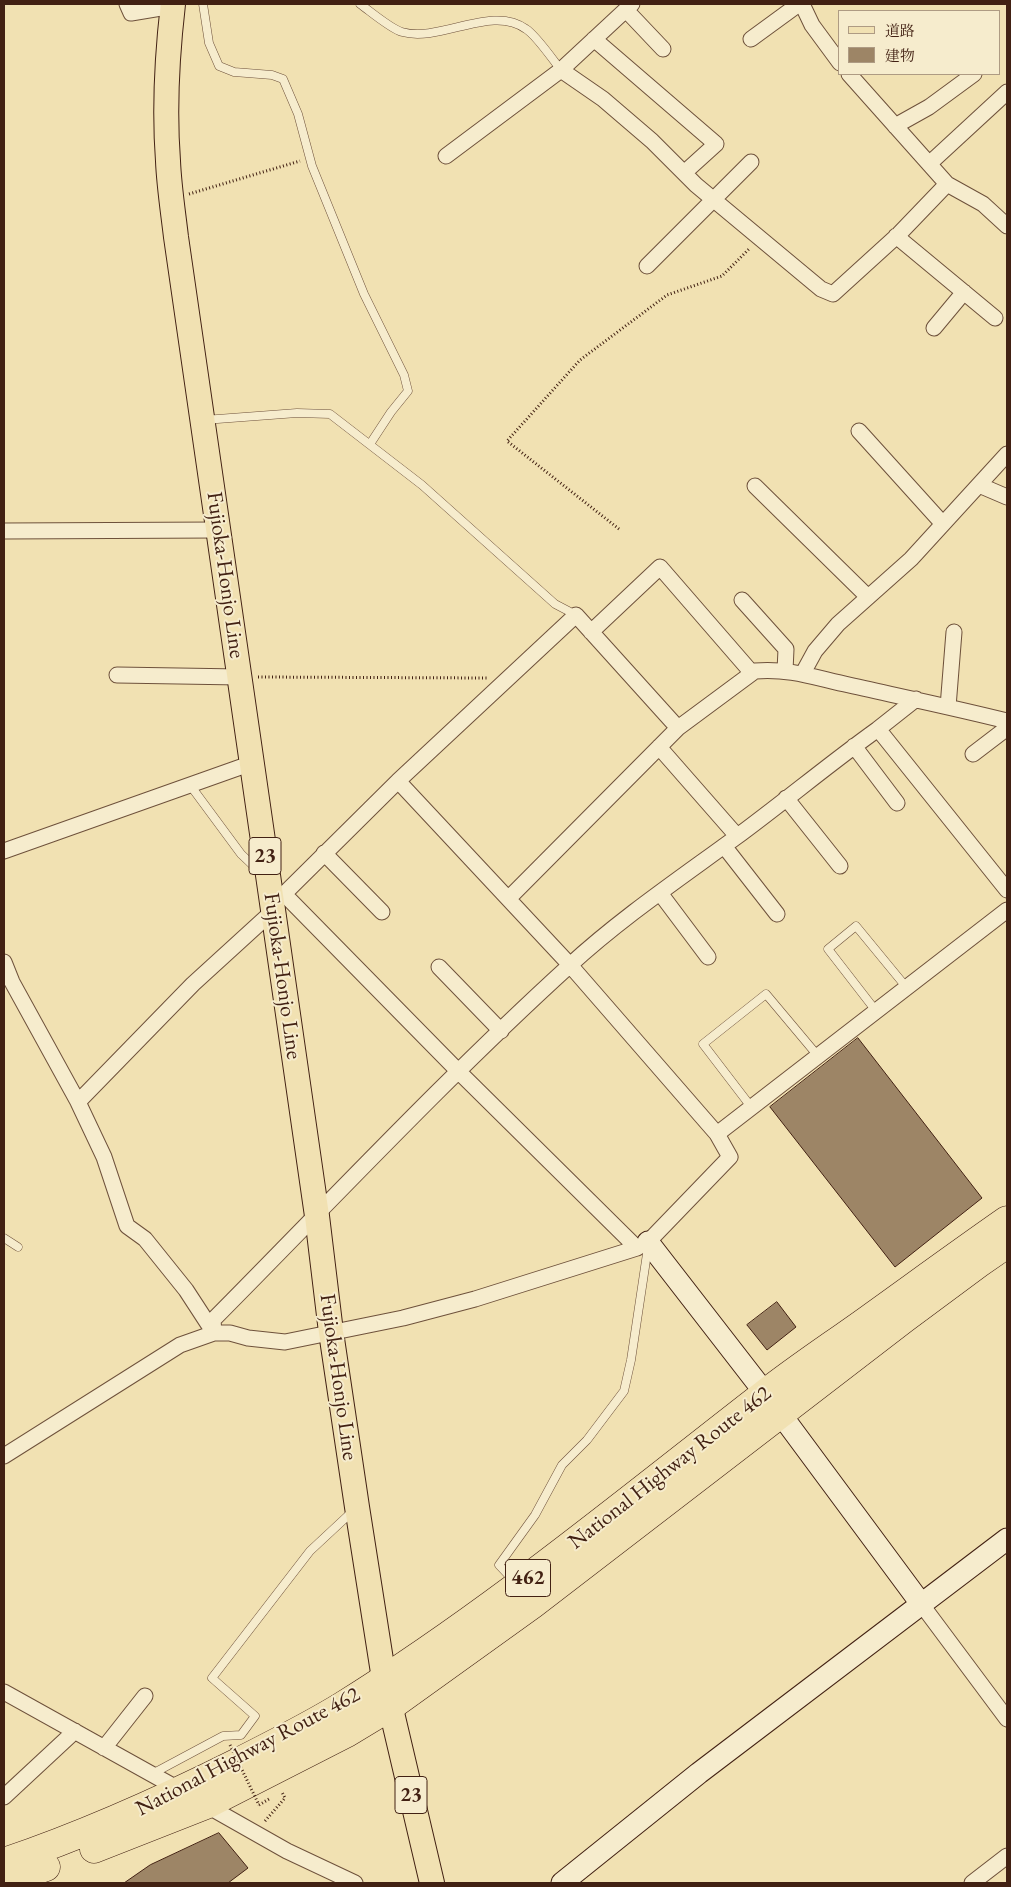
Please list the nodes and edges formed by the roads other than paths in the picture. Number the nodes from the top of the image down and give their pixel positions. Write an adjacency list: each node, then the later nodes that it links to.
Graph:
1 (127, 4): 4 (street)
2 (203, 4): 30 (lane)
3 (360, 4): 11 (lane)
4 (173, 5): 28 (main road, Fujioka-Honjo Line / 23)
5 (804, 5): 8 (street); 10 (street)
6 (629, 7): 7 (street); 9 (street)
7 (594, 39): 11 (street); 19 (street)
8 (750, 39)
9 (663, 49)
10 (838, 60)
11 (561, 70): 16 (street); 19 (street)
12 (850, 75): 15 (street)
13 (973, 75): 15 (street)
14 (1007, 92): 18 (street)
15 (895, 126): 18 (street)
16 (446, 156)
17 (751, 162): 21 (street)
18 (929, 164): 20 (street)
19 (684, 173): 21 (street)
20 (947, 184): 22 (street); 23 (street)
21 (713, 199): 23 (street); 24 (street)
22 (1007, 226)
23 (896, 236): 25 (street)
24 (647, 266)
25 (964, 292): 26 (street); 27 (street)
26 (994, 318)
27 (934, 328)
28 (202, 421): 30 (lane); 36 (main road, Fujioka-Honjo Line / 23)
29 (859, 431): 35 (street)
30 (370, 444): 40 (lane)
31 (1007, 454): 32 (street)
32 (979, 485): 34 (street); 35 (street)
33 (755, 486): 38 (street)
34 (1007, 497)
35 (943, 524): 38 (street)
36 (218, 530): 37 (street); 47 (main road, Fujioka-Honjo Line / 23)
37 (4, 531)
38 (868, 597): 45 (street)
39 (742, 600): 43 (street)
40 (576, 615): 41 (street); 58 (street)
41 (591, 632): 44 (street); 51 (street)
42 (954, 632): 49 (street)
43 (784, 672): 44 (street); 45 (street)
44 (752, 673): 51 (street)
45 (803, 673): 48 (street)
46 (117, 675): 47 (street)
47 (240, 677): 57 (main road, Fujioka-Honjo Line / 23)
48 (916, 699): 49 (street); 53 (street)
49 (948, 706): 50 (street)
50 (1007, 721)
51 (678, 728): 55 (street)
52 (1007, 728): 56 (street)
53 (878, 729): 54 (street); 67 (street)
54 (854, 746): 60 (street); 61 (street)
55 (659, 747): 62 (street); 70 (street)
56 (973, 754)
57 (252, 763): 59 (street); 69 (main road, Fujioka-Honjo Line / 23)
58 (398, 781): 65 (street); 70 (street)
59 (190, 785): 64 (street); 69 (lane)
60 (786, 798): 62 (street); 66 (street)
61 (897, 803)
62 (737, 836): 63 (street)
63 (724, 846): 68 (street); 73 (street)
64 (4, 851)
65 (324, 853): 69 (street); 72 (street)
66 (840, 866)
67 (1007, 890)
68 (660, 893): 74 (street); 76 (street)
69 (274, 895): 82 (street); 83 (street); 86 (main road, Fujioka-Honjo Line / 23)
70 (509, 898): 76 (street)
71 (1007, 910): 78 (street)
72 (382, 912)
73 (777, 914)
74 (708, 957)
75 (4, 962): 83 (street)
76 (570, 965): 80 (street); 85 (street)
77 (439, 967): 80 (street)
78 (907, 988): 79 (street); 79 (lane)
79 (876, 1011): 81 (street)
80 (501, 1031): 82 (street)
81 (818, 1056): 84 (street); 84 (lane)
82 (458, 1071): 86 (street); 90 (street)
83 (78, 1102): 93 (street)
84 (752, 1108): 85 (street)
85 (717, 1134): 90 (street)
86 (317, 1216): 92 (main road, Fujioka-Honjo Line / 23); 93 (street)
87 (1007, 1220): 94 (highway, National Highway Route 462 / 462)
88 (4, 1238): 91 (lane)
89 (1007, 1244): 94 (highway, National Highway Route 462 / 462)
90 (643, 1245): 92 (street); 94 (street); 98 (lane)
91 (18, 1247)
92 (331, 1332): 93 (street); 96 (main road, Fujioka-Honjo Line / 23)
93 (214, 1333): 95 (street)
94 (772, 1404): 98 (highway, National Highway Route 462 / 462); 99 (street); 103 (highway, National Highway Route 462 / 462)
95 (4, 1456)
96 (357, 1507): 100 (main road, Fujioka-Honjo Line / 23); 107 (lane)
97 (1007, 1539): 99 (street)
98 (518, 1585): 100 (highway, National Highway Route 462 / 462)
99 (922, 1605): 104 (street); 116 (street)
100 (384, 1679): 103 (main road, Fujioka-Honjo Line / 23); 108 (highway, National Highway Route 462 / 462)
101 (4, 1692): 105 (street)
102 (145, 1696): 106 (street)
103 (390, 1707): 110 (highway, National Highway Route 462 / 462); 115 (main road, Fujioka-Honjo Line / 23)
104 (1007, 1719)
105 (75, 1731): 106 (street); 109 (street)
106 (104, 1748): 107 (street)
107 (152, 1774): 108 (street)
108 (181, 1790): 110 (street); 112 (highway, National Highway Route 462 / 462)
109 (4, 1797)
110 (206, 1805): 113 (highway, National Highway Route 462 / 462); 114 (street)
111 (1007, 1856): 117 (street)
112 (4, 1862)
113 (4, 1882)
114 (355, 1883)
115 (432, 1883)
116 (562, 1883)
117 (972, 1883)

